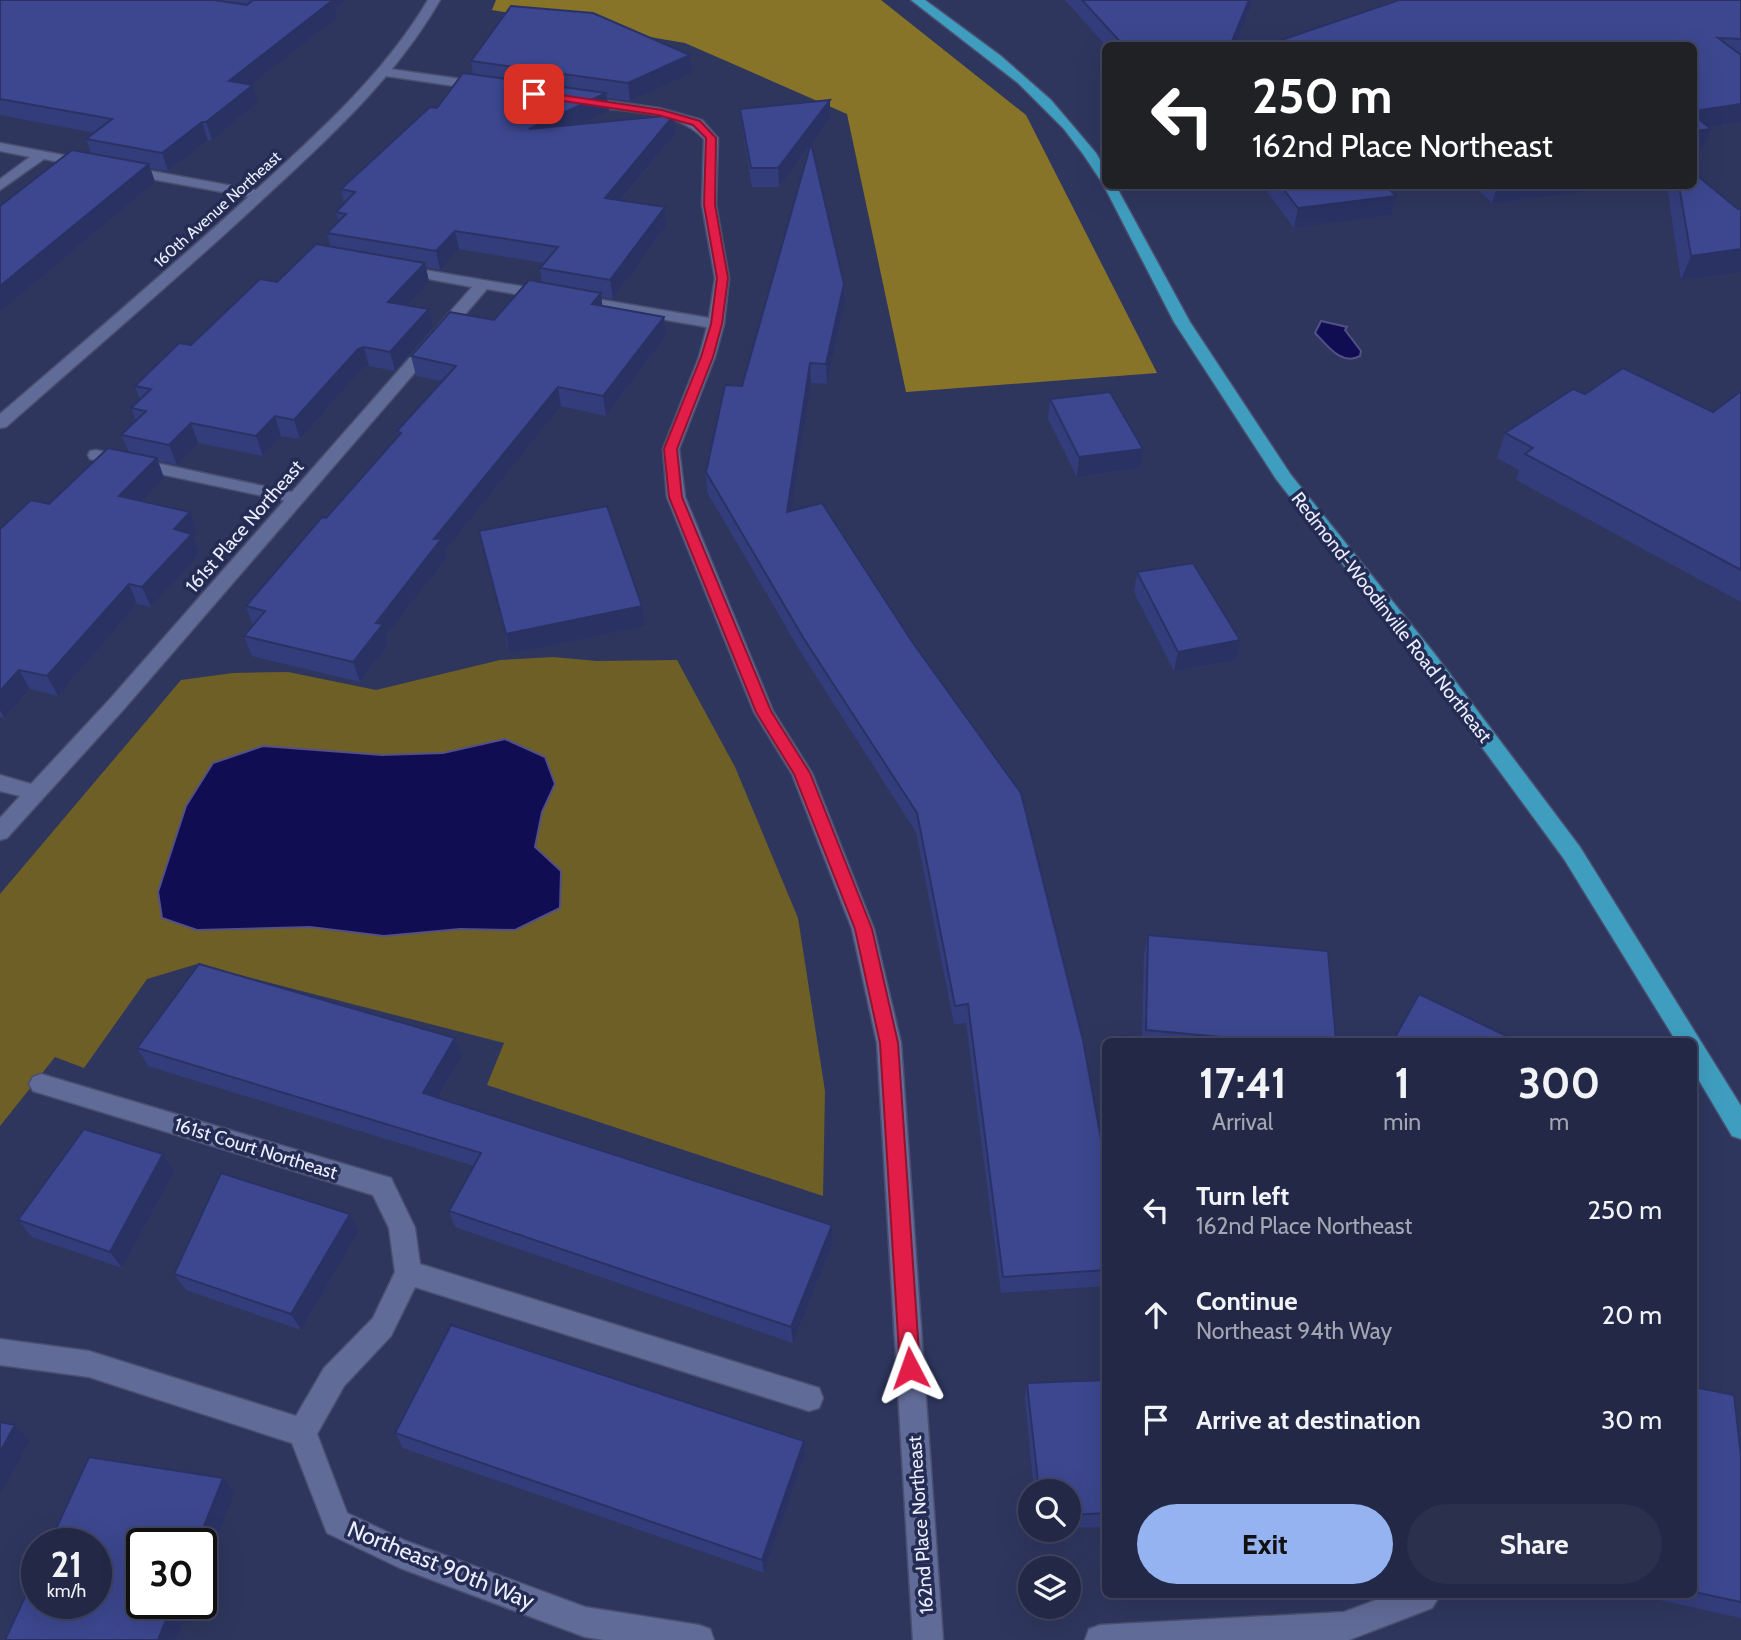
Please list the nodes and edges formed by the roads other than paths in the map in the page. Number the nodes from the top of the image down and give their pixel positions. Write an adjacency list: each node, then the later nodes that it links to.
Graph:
1 (434, 0): 3 (street, 160th Avenue Northeast)
2 (917, 0): 8 (main road)
3 (383, 72): 4 (street); 11 (street, 160th Avenue Northeast)
4 (500, 89)
5 (566, 99): 14 (street, 162nd Place Northeast)
6 (0, 147): 7 (street)
7 (41, 155): 9 (street); 11 (street)
8 (1102, 173)
9 (0, 186)
10 (1111, 189): 21 (main road, Redmond-Woodinville Road Northeast)
11 (260, 195): 15 (street, 160th Avenue Northeast)
12 (379, 266): 13 (street)
13 (483, 284): 14 (street); 17 (street, 161st Place Northeast)
14 (716, 324): 31 (street, 162nd Place Northeast)
15 (0, 423)
16 (96, 455): 17 (street)
17 (296, 498): 19 (street, 161st Place Northeast)
18 (0, 783): 19 (street)
19 (35, 793): 20 (street)
20 (0, 832)
21 (1686, 1038)
22 (1697, 1056): 24 (main road)
23 (41, 1084): 25 (street, 161st Court Northeast)
24 (1741, 1128)
25 (408, 1273): 27 (street); 28 (street)
26 (0, 1352): 28 (street)
27 (809, 1398)
28 (302, 1432): 30 (street, Northeast 90th Way)
29 (1422, 1598): 32 (street)
30 (699, 1640)
31 (928, 1640)
32 (1100, 1640)

